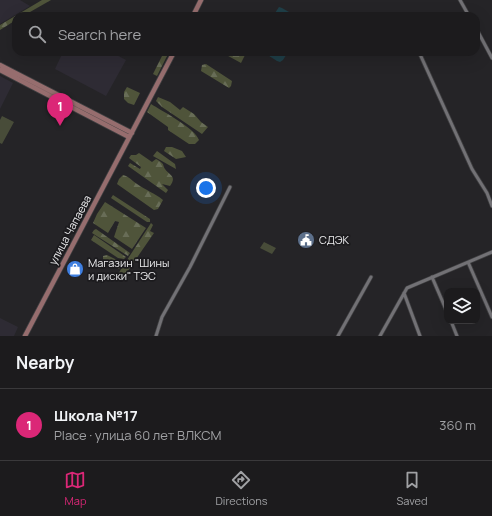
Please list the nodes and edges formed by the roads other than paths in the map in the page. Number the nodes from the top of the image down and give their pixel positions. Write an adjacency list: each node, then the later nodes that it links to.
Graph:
1 (201, 0): 3 (main road)
2 (460, 0): 4 (street)
3 (195, 12)
4 (467, 12)
5 (480, 36): 8 (street)
6 (172, 56): 11 (main road, улица Чапаева)
7 (421, 56): 13 (street)
8 (492, 58)
9 (0, 65): 11 (main road)
10 (0, 70): 11 (main road)
11 (130, 135): 22 (main road, улица Чапаева)
12 (230, 187): 23 (street)
13 (492, 206)
14 (492, 252): 15 (street)
15 (468, 262): 17 (street); 20 (street)
16 (370, 276): 24 (street)
17 (432, 277): 18 (street); 19 (street)
18 (404, 293): 25 (street); 26 (street)
19 (444, 305)
20 (492, 317)
21 (452, 324): 27 (street)
22 (25, 336)
23 (156, 336)
24 (338, 336)
25 (380, 336)
26 (420, 336)
27 (457, 336)

